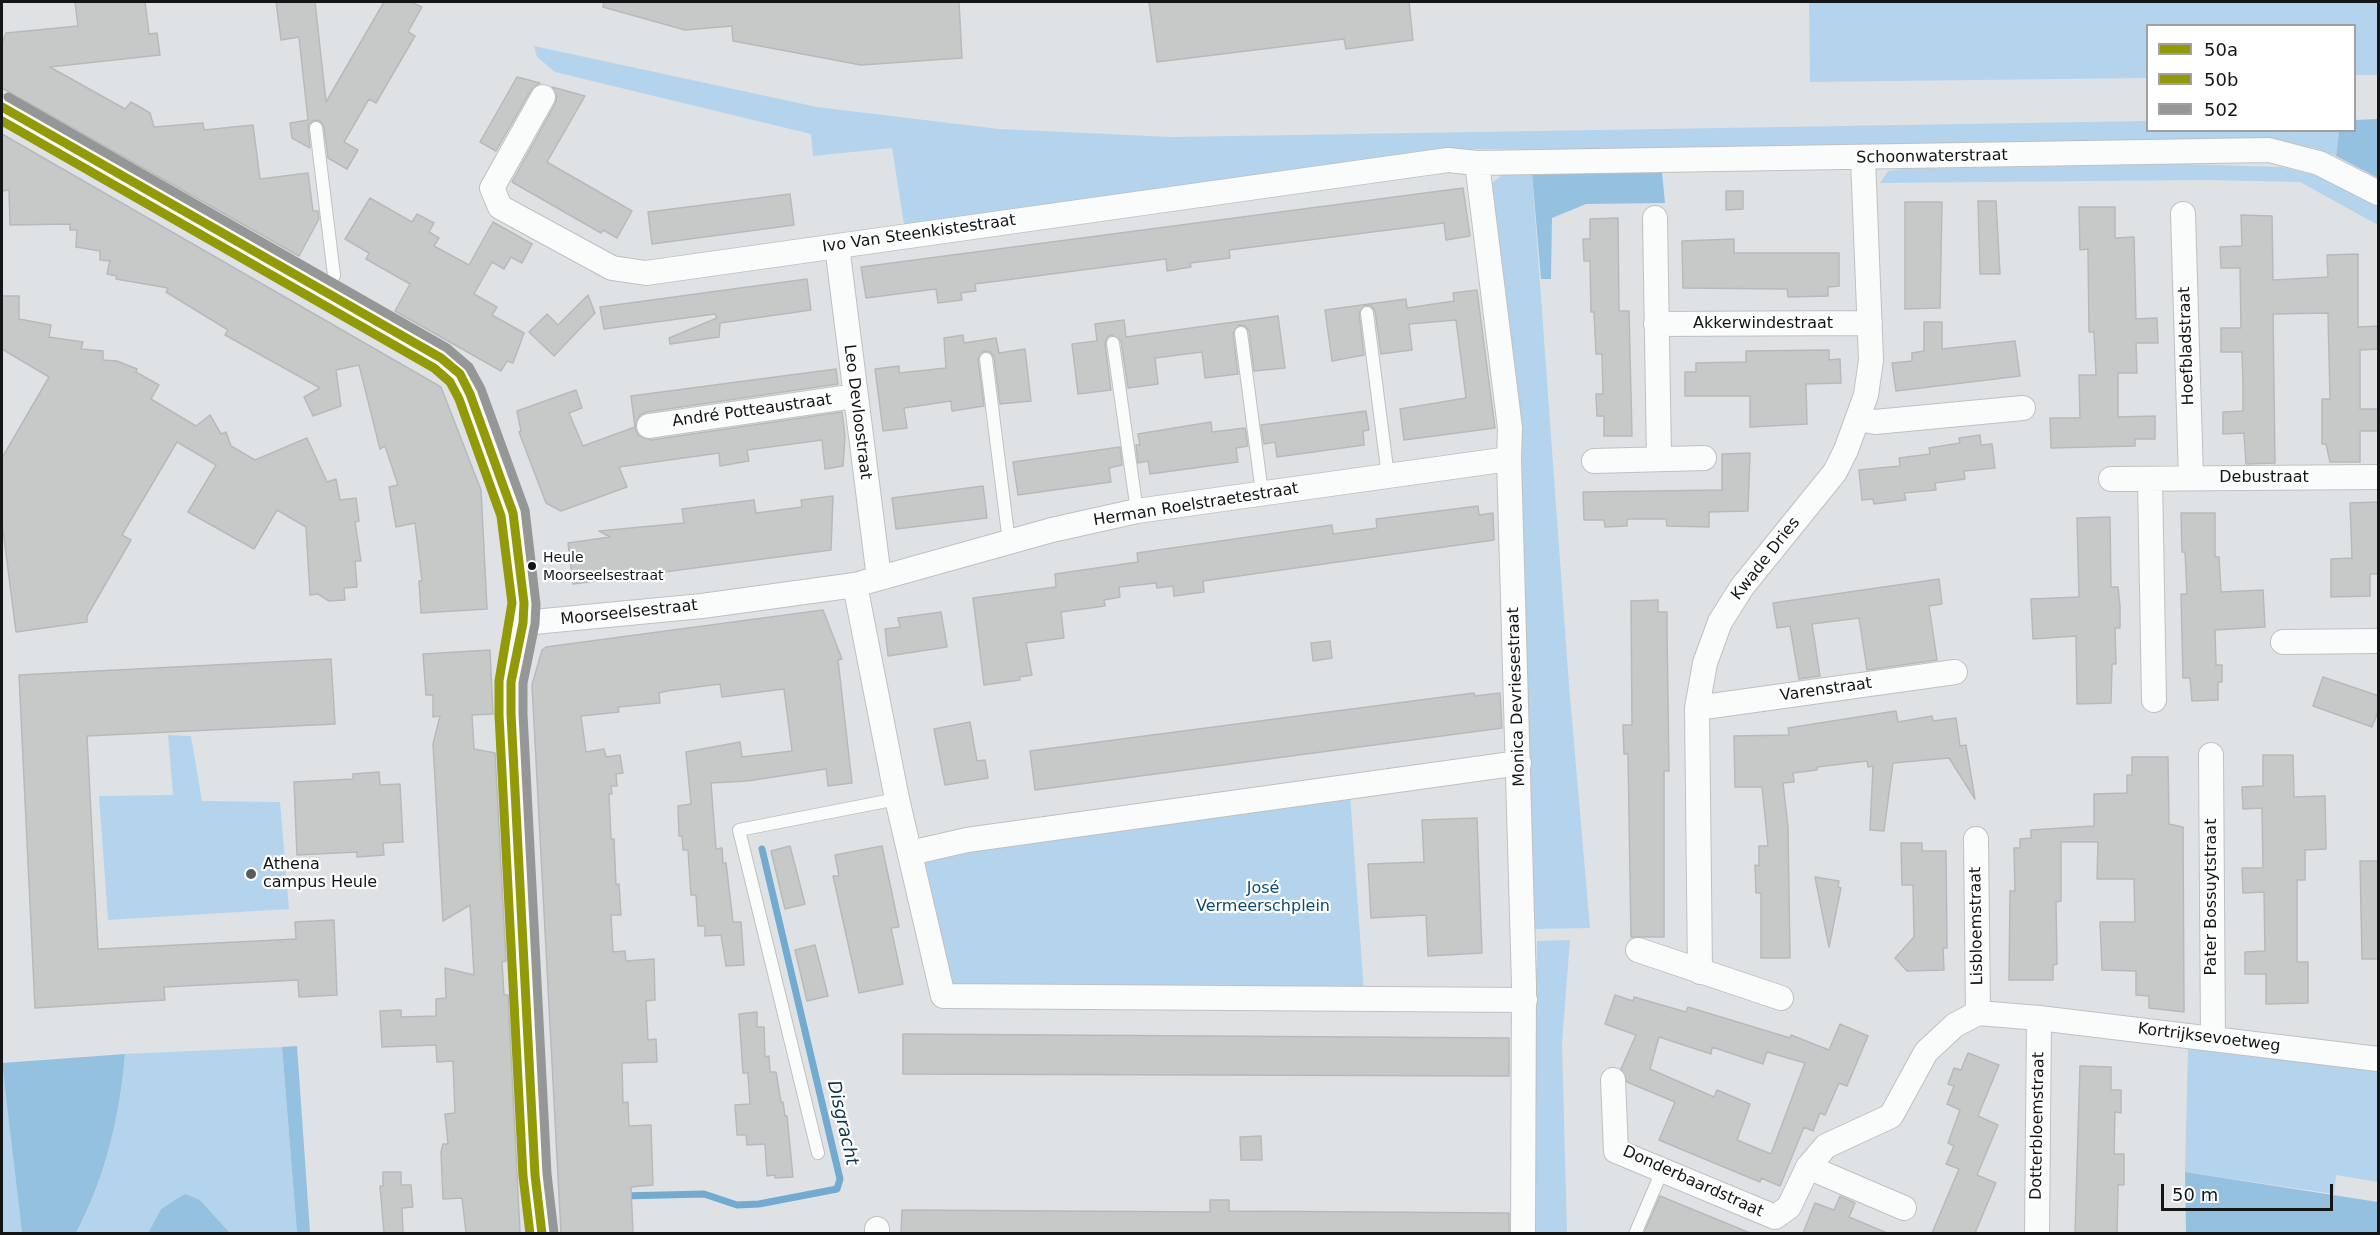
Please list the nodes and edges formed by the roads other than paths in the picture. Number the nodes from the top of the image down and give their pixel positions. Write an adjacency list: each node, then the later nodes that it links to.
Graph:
1 (543, 97): 9 (street, Ivo Van Steenkistestraat)
2 (2, 107): 10 (street)
3 (316, 128): 10 (lane)
4 (1863, 158): 5 (street, Schoonwaterstraat); 6 (street, Schoonwaterstraat); 12 (street, Kwade Dries)
5 (1477, 163): 9 (street, Ivo Van Steenkistestraat); 23 (street, Monica Devriesestraat)
6 (2379, 193)
7 (2183, 214): 27 (street, Hoefbladstraat)
8 (1655, 218): 13 (street)
9 (837, 246): 17 (street, Leo Devloostraat)
10 (327, 292): 35 (street)
11 (1367, 313): 25 (lane)
12 (1870, 323): 13 (street, Akkerwindestraat); 19 (street, Kwade Dries)
13 (1656, 324): 21 (street)
14 (1241, 333): 30 (lane)
15 (1113, 343): 31 (lane)
16 (986, 359): 32 (lane)
17 (855, 396): 20 (street, André Potteaustraat); 33 (street, Leo Devloostraat)
18 (2023, 408): 19 (street)
19 (1859, 418): 40 (street, Kwade Dries)
20 (649, 426)
21 (1659, 458): 22 (street); 24 (street)
22 (1704, 458)
23 (1509, 459): 25 (street, Herman Roelstraetestraat); 42 (street, Monica Devriesestraat)
24 (1594, 461)
25 (1388, 476): 30 (street, Herman Roelstraetestraat)
26 (2379, 477): 27 (street, Debustraat)
27 (2191, 478): 29 (street, Debustraat)
28 (2111, 479): 29 (street, Debustraat)
29 (2150, 479): 39 (street)
30 (1262, 493): 31 (street, Herman Roelstraetestraat)
31 (1137, 510): 32 (street, Herman Roelstraetestraat)
32 (1009, 542): 33 (street, Herman Roelstraetestraat)
33 (879, 578): 34 (street, Herman Roelstraetestraat)
34 (855, 585): 35 (street, Moorseelsestraat); 43 (street)
35 (523, 623): 59 (street)
36 (2379, 641): 37 (street)
37 (2283, 642)
38 (1955, 672): 40 (street, Varenstraat)
39 (2154, 700)
40 (1697, 708): 47 (street, Kwade Dries)
41 (2211, 755): 52 (street, Pater Bossuytstraat)
42 (1519, 763): 45 (street); 49 (street, Monica Devriesestraat)
43 (897, 800): 45 (street); 55 (lane)
44 (1976, 839): 50 (street, Lisbloemstraat)
45 (910, 853): 49 (street)
46 (1638, 950): 47 (street)
47 (1700, 972): 48 (street)
48 (1781, 998)
49 (1525, 1000): 60 (street, Monica Devriesestraat)
50 (1978, 1013): 51 (street); 56 (street, Donderbaardstraat)
51 (2039, 1018): 52 (street, Kortrijksevoetweg); 62 (street, Dotterbloemstraat)
52 (2213, 1038): 53 (street, Kortrijksevoetweg)
53 (2379, 1059)
54 (1612, 1080): 57 (street, Donderbaardstraat)
55 (818, 1153)
56 (1808, 1167): 57 (street, Donderbaardstraat); 58 (street)
57 (1662, 1171): 61 (lane)
58 (1904, 1208)
59 (542, 1233)
60 (1523, 1233)
61 (1635, 1233)
62 (2037, 1233)

